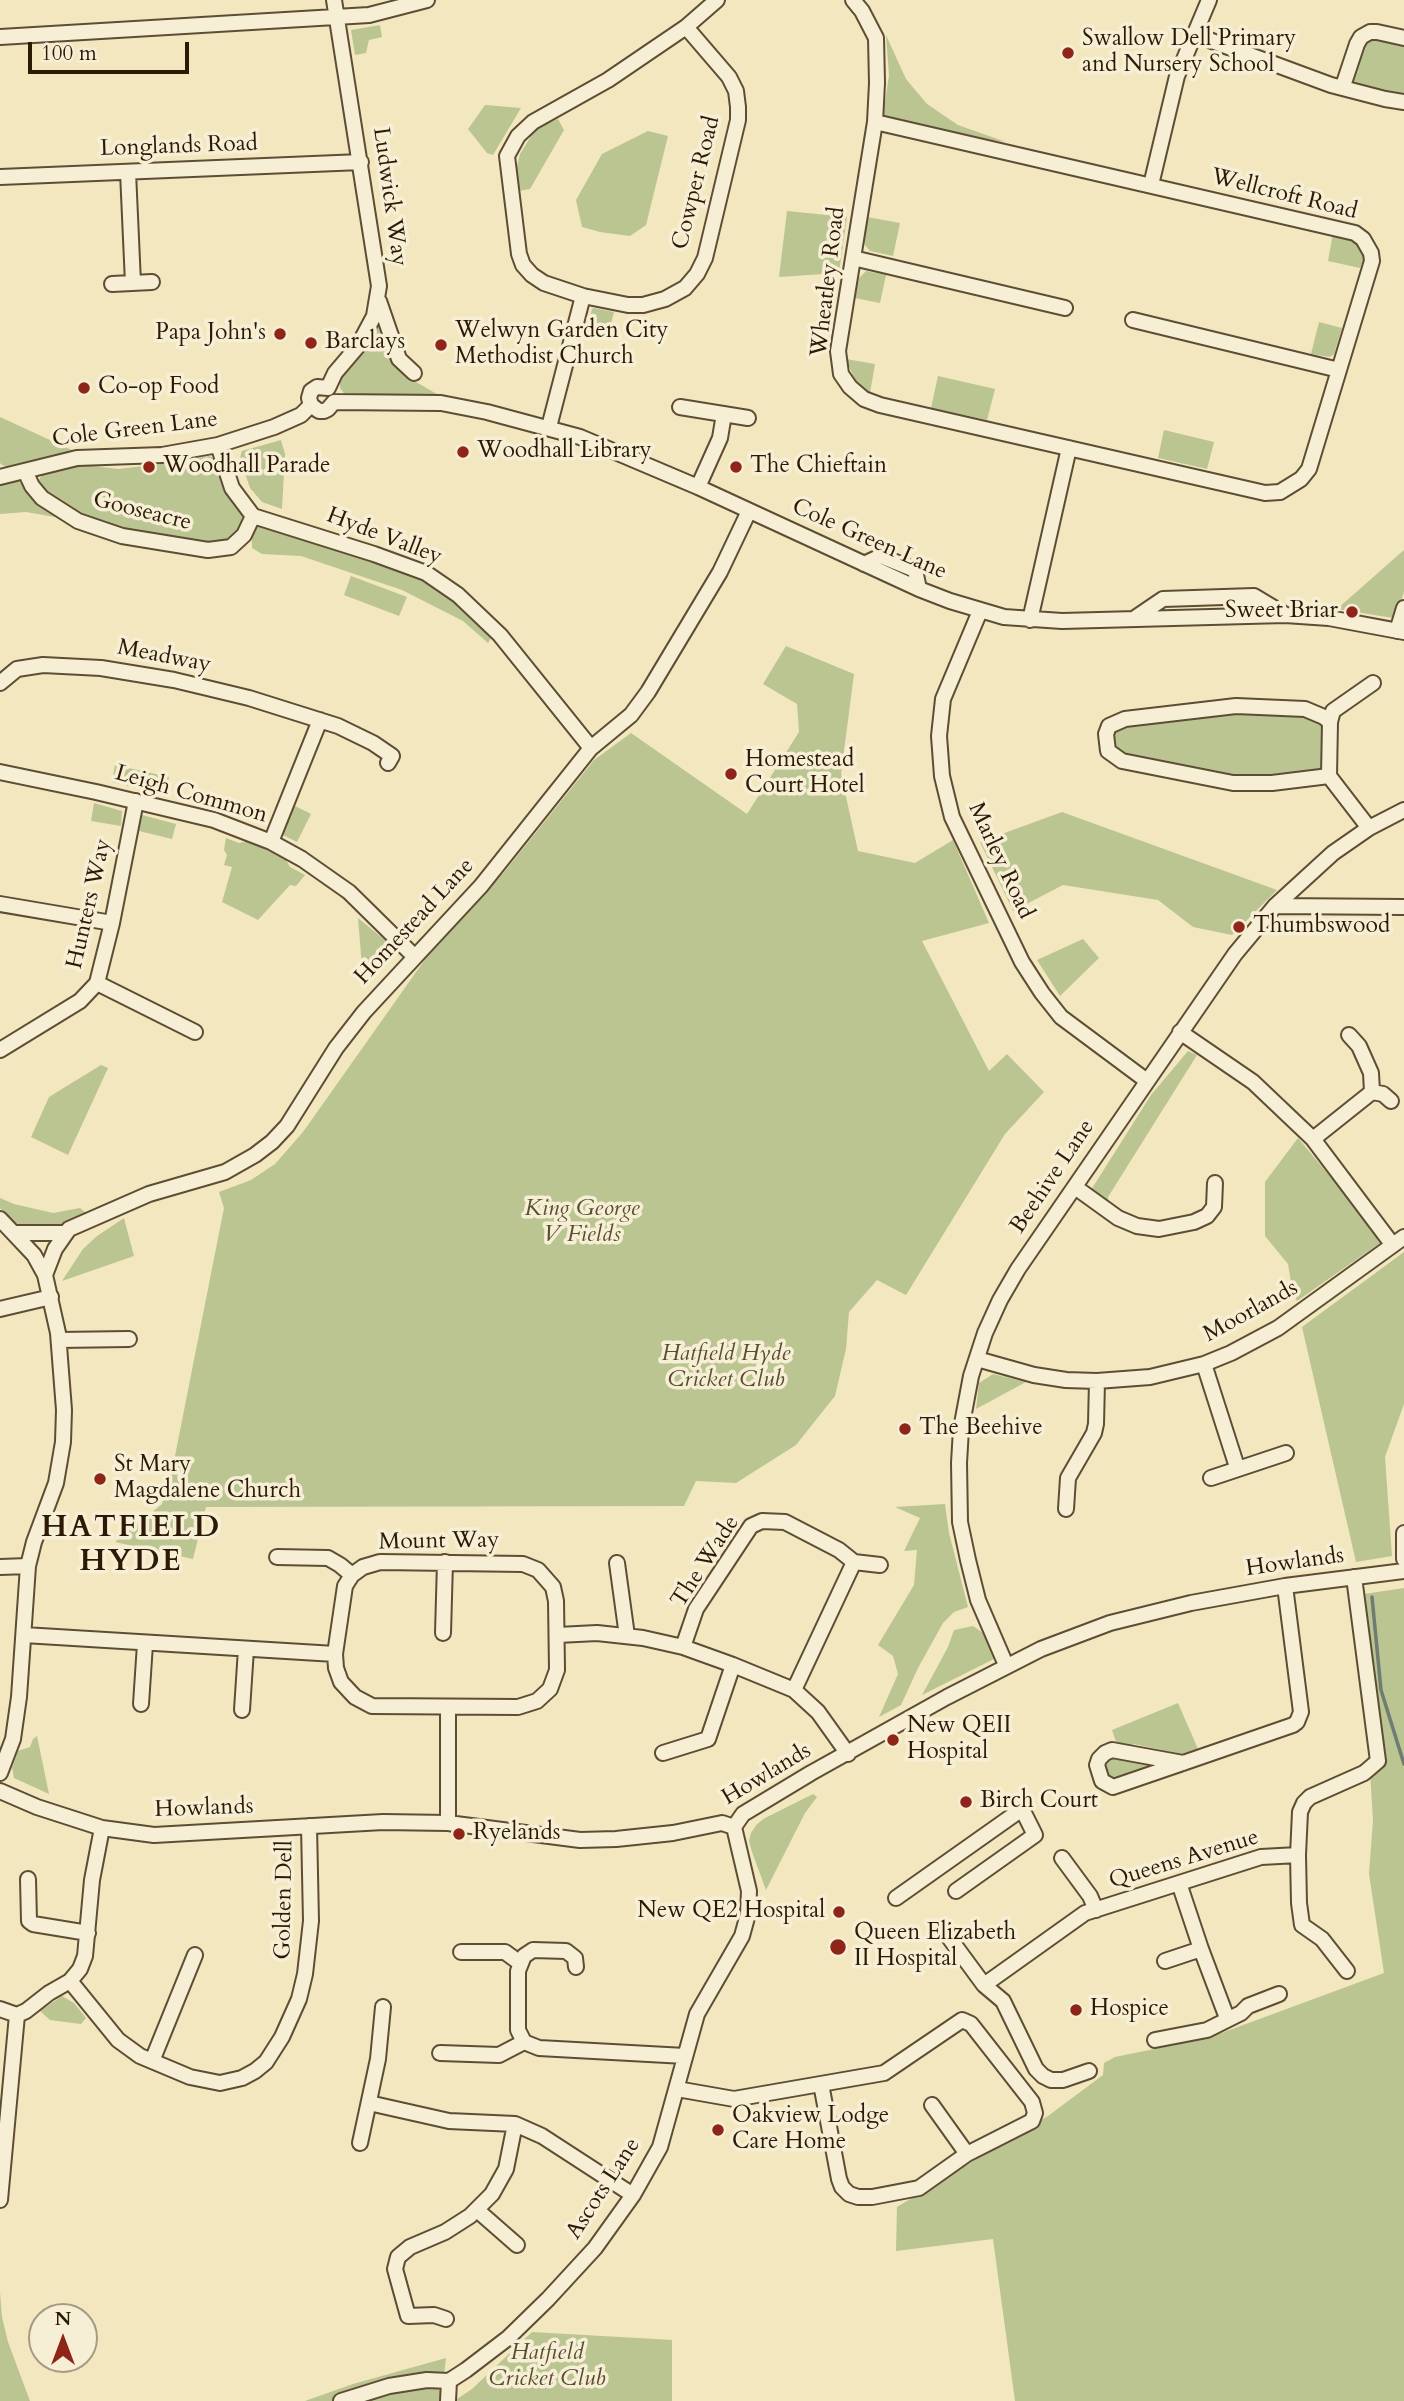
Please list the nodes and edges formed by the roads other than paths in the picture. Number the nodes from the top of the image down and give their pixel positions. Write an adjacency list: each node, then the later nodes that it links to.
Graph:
1 (334, 0): 6 (street, Ludwick Way)
2 (427, 0): 6 (street)
3 (717, 0): 7 (street, Cowper Road)
4 (1209, 0): 8 (street)
5 (861, 4): 13 (street, Wheatley Road)
6 (337, 18): 9 (street); 14 (street, Ludwick Way)
7 (686, 27): 22 (street, Cowper Road); 22 (street, Cowper Road)
8 (1193, 34): 11 (street); 17 (street)
9 (0, 37)
10 (1404, 38): 11 (street)
11 (1343, 86): 12 (street)
12 (1404, 102)
13 (875, 122): 17 (street, Wellcroft Road); 18 (street, Wheatley Road)
14 (361, 162): 15 (street, Longlands Road); 23 (street, Ludwick Way)
15 (128, 172): 16 (street, Longlands Road); 20 (street)
16 (0, 177)
17 (1151, 185): 26 (street, Wellcroft Road)
18 (853, 258): 24 (street); 35 (street, Wheatley Road)
19 (152, 282): 20 (street)
20 (133, 283): 21 (street)
21 (113, 284)
22 (583, 296): 33 (street)
23 (378, 299): 27 (street); 28 (street, Ludwick Way)
24 (1065, 307)
25 (1133, 320): 26 (street)
26 (1339, 370): 35 (street, Wellcroft Road)
27 (414, 373)
28 (331, 395): 29 (street, Ludwick Way); 33 (street, Cole Green Lane)
29 (311, 405): 34 (street, Cole Green Lane)
30 (680, 407): 31 (street)
31 (724, 414): 32 (street); 38 (street)
32 (748, 418)
33 (549, 427): 38 (street, Cole Green Lane)
34 (218, 445): 36 (street, Cole Green Lane); 40 (street)
35 (1069, 448): 43 (street)
36 (26, 471): 37 (street, Cole Green Lane); 40 (street, Gooseacre)
37 (0, 477)
38 (698, 487): 39 (street, Cole Green Lane)
39 (749, 511): 42 (street, Cole Green Lane); 49 (street, Homestead Lane)
40 (253, 516): 49 (street, Hyde Valley)
41 (1404, 608): 44 (street)
42 (980, 611): 43 (street, Cole Green Lane); 67 (street, Marley Road)
43 (1030, 620): 44 (street, Cole Green Lane)
44 (1401, 632)
45 (0, 683): 47 (street, Meadway)
46 (1373, 683): 48 (street)
47 (320, 720): 50 (street, Meadway); 56 (street)
48 (1330, 722): 52 (street); 52 (street)
49 (591, 748): 61 (street, Homestead Lane)
50 (388, 763)
51 (0, 772): 53 (street, Leigh Common)
52 (1329, 776): 55 (street)
53 (136, 801): 56 (street, Leigh Common); 60 (street, Hunters Way)
54 (1404, 810): 55 (street, Beehive Lane)
55 (1368, 828): 58 (street, Beehive Lane)
56 (271, 842): 61 (street, Leigh Common)
57 (0, 904): 60 (street)
58 (1275, 906): 59 (street); 64 (street, Beehive Lane)
59 (1404, 907)
60 (112, 923): 62 (street, Hunters Way)
61 (415, 957): 75 (street, Homestead Lane)
62 (97, 983): 63 (street); 66 (street, Hunters Way)
63 (195, 1032)
64 (1180, 1032): 67 (street, Beehive Lane); 70 (street)
65 (1349, 1035): 68 (street)
66 (0, 1050)
67 (1147, 1081): 72 (street, Beehive Lane)
68 (1372, 1091): 69 (street); 70 (street)
69 (1391, 1101)
70 (1313, 1139): 76 (street)
71 (1214, 1183): 72 (street)
72 (1075, 1187): 82 (street, Beehive Lane)
73 (0, 1219): 74 (street)
74 (14, 1233): 75 (street); 77 (street)
75 (66, 1233): 77 (street)
76 (1398, 1241): 83 (street, Moorlands)
77 (45, 1275): 78 (street)
78 (51, 1297): 79 (street); 81 (street)
79 (0, 1309)
80 (129, 1339): 81 (street)
81 (59, 1340): 96 (street)
82 (977, 1359): 84 (street, Moorlands); 111 (street, Beehive Lane)
83 (1203, 1364): 84 (street, Moorlands); 86 (street)
84 (1097, 1381): 88 (street)
85 (1286, 1453): 86 (street)
86 (1237, 1467): 87 (street)
87 (1211, 1478)
88 (1066, 1509)
89 (1404, 1533): 91 (street)
90 (276, 1557): 99 (street)
91 (1404, 1559)
92 (445, 1562): 99 (street, Mount Way); 102 (street); 104 (street, Mount Way)
93 (854, 1562): 95 (street, The Wade); 107 (street, The Wade); 112 (street)
94 (617, 1563): 105 (street)
95 (880, 1565)
96 (29, 1566): 97 (street); 103 (street)
97 (0, 1567)
98 (1404, 1571): 100 (street, Howlands)
99 (352, 1575): 109 (street, Mount Way)
100 (1354, 1577): 101 (street, Howlands); 125 (street)
101 (1285, 1586): 111 (street, Howlands); 118 (street)
102 (443, 1633)
103 (24, 1635): 106 (street); 119 (street)
104 (558, 1635): 105 (street); 114 (street, Mount Way)
105 (627, 1636): 107 (street)
106 (145, 1644): 108 (street); 113 (street)
107 (683, 1647): 110 (street)
108 (246, 1650): 109 (street); 115 (street)
109 (335, 1654): 114 (street, Mount Way)
110 (733, 1665): 112 (street); 116 (street)
111 (1006, 1665): 117 (street, Howlands)
112 (794, 1690): 117 (street)
113 (141, 1704)
114 (448, 1707): 121 (street)
115 (242, 1710)
116 (663, 1753)
117 (848, 1754): 123 (street, Howlands)
118 (1183, 1763): 118 (street)
119 (0, 1773)
120 (0, 1791): 124 (street, Howlands)
121 (448, 1823): 122 (street, Howlands); 123 (street, Howlands)
122 (309, 1826): 124 (street, Howlands); 152 (street, Golden Dell)
123 (734, 1827): 151 (street, Ascots Lane)
124 (102, 1828): 133 (street)
125 (1298, 1855): 128 (street, Queens Avenue); 140 (street)
126 (1062, 1858): 131 (street)
127 (28, 1879): 133 (street)
128 (1179, 1883): 131 (street, Queens Avenue); 134 (street)
129 (956, 1891): 130 (street)
130 (896, 1898)
131 (1096, 1910): 142 (street, Queens Avenue)
132 (945, 1932): 142 (street)
133 (88, 1933): 141 (street)
134 (1201, 1950): 137 (street); 147 (street)
135 (461, 1952): 138 (street)
136 (195, 1955): 152 (street)
137 (1165, 1962)
138 (520, 1964): 139 (street); 149 (street)
139 (576, 1967)
140 (1347, 1971)
141 (70, 1981): 146 (street); 152 (street, Golden Dell)
142 (984, 1985): 153 (street)
143 (1279, 1994): 147 (street)
144 (383, 2007): 156 (street)
145 (0, 2009): 146 (street)
146 (17, 2015): 162 (street)
147 (1227, 2018): 148 (street)
148 (1155, 2040)
149 (524, 2042): 150 (street); 151 (street)
150 (440, 2053)
151 (685, 2056): 155 (street, Ascots Lane)
152 (152, 2061)
153 (1089, 2071)
154 (821, 2084): 155 (street); 160 (street); 160 (street)
155 (677, 2089): 161 (street, Ascots Lane)
156 (369, 2103): 158 (street); 159 (street)
157 (933, 2105): 160 (street)
158 (515, 2124): 161 (street); 163 (street)
159 (360, 2143)
160 (967, 2154)
161 (633, 2195): 166 (street, Ascots Lane)
162 (0, 2200)
163 (477, 2210): 164 (street); 165 (street)
164 (517, 2245)
165 (446, 2319)
166 (450, 2381): 167 (street); 168 (street)
167 (341, 2401)
168 (448, 2401)

